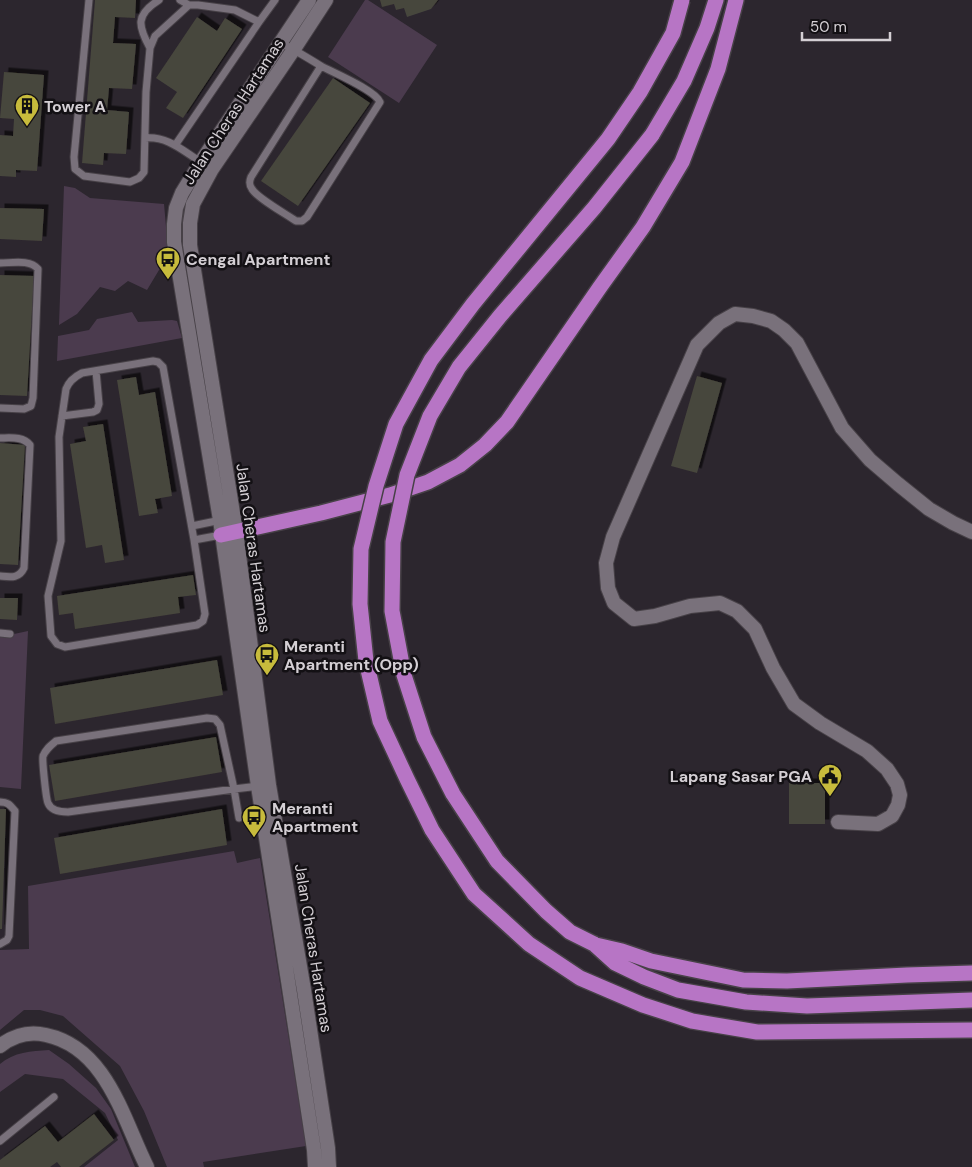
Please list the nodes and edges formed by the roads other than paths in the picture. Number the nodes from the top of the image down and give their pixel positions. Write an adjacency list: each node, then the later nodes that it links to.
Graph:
1 (89, 0): 16 (lane)
2 (158, 0): 13 (lane)
3 (180, 0): 10 (lane)
4 (275, 0): 11 (lane)
5 (309, 0): 12 (street, Jalan Cheras Hartamas)
6 (326, 0): 14 (street, Jalan Cheras Hartamas)
7 (682, 0): 41 (highway, bridge)
8 (716, 0): 37 (highway, bridge)
9 (736, 0): 25 (highway)
10 (189, 5): 11 (lane); 13 (lane)
11 (259, 22): 17 (lane)
12 (281, 43): 14 (lane); 18 (street, Jalan Cheras Hartamas)
13 (150, 48): 16 (lane)
14 (294, 49): 15 (lane); 18 (street, Jalan Cheras Hartamas)
15 (321, 66): 15 (lane)
16 (145, 138): 17 (lane)
17 (176, 144): 18 (lane)
18 (207, 165): 25 (street, Jalan Cheras Hartamas)
19 (0, 263): 21 (lane)
20 (96, 371): 22 (lane); 22 (lane); 24 (lane)
21 (0, 408)
22 (62, 416): 27 (lane)
23 (0, 438): 28 (lane)
24 (192, 526): 25 (lane); 27 (lane)
25 (228, 526): 27 (lane); 31 (street, Jalan Cheras Hartamas)
26 (972, 532): 35 (street)
27 (194, 540)
28 (0, 576)
29 (0, 633): 30 (lane)
30 (10, 634)
31 (264, 785): 32 (lane); 39 (street, Jalan Cheras Hartamas)
32 (234, 789): 32 (lane); 34 (lane)
33 (0, 802): 36 (lane)
34 (239, 818)
35 (838, 822)
36 (0, 944)
37 (594, 944): 38 (highway); 40 (highway)
38 (972, 973)
39 (297, 991): 46 (street, Jalan Cheras Hartamas); 47 (street, Jalan Cheras Hartamas)
40 (972, 1000)
41 (972, 1030)
42 (0, 1046): 45 (street)
43 (54, 1097): 44 (lane)
44 (0, 1141)
45 (147, 1167)
46 (315, 1167)
47 (329, 1167)

